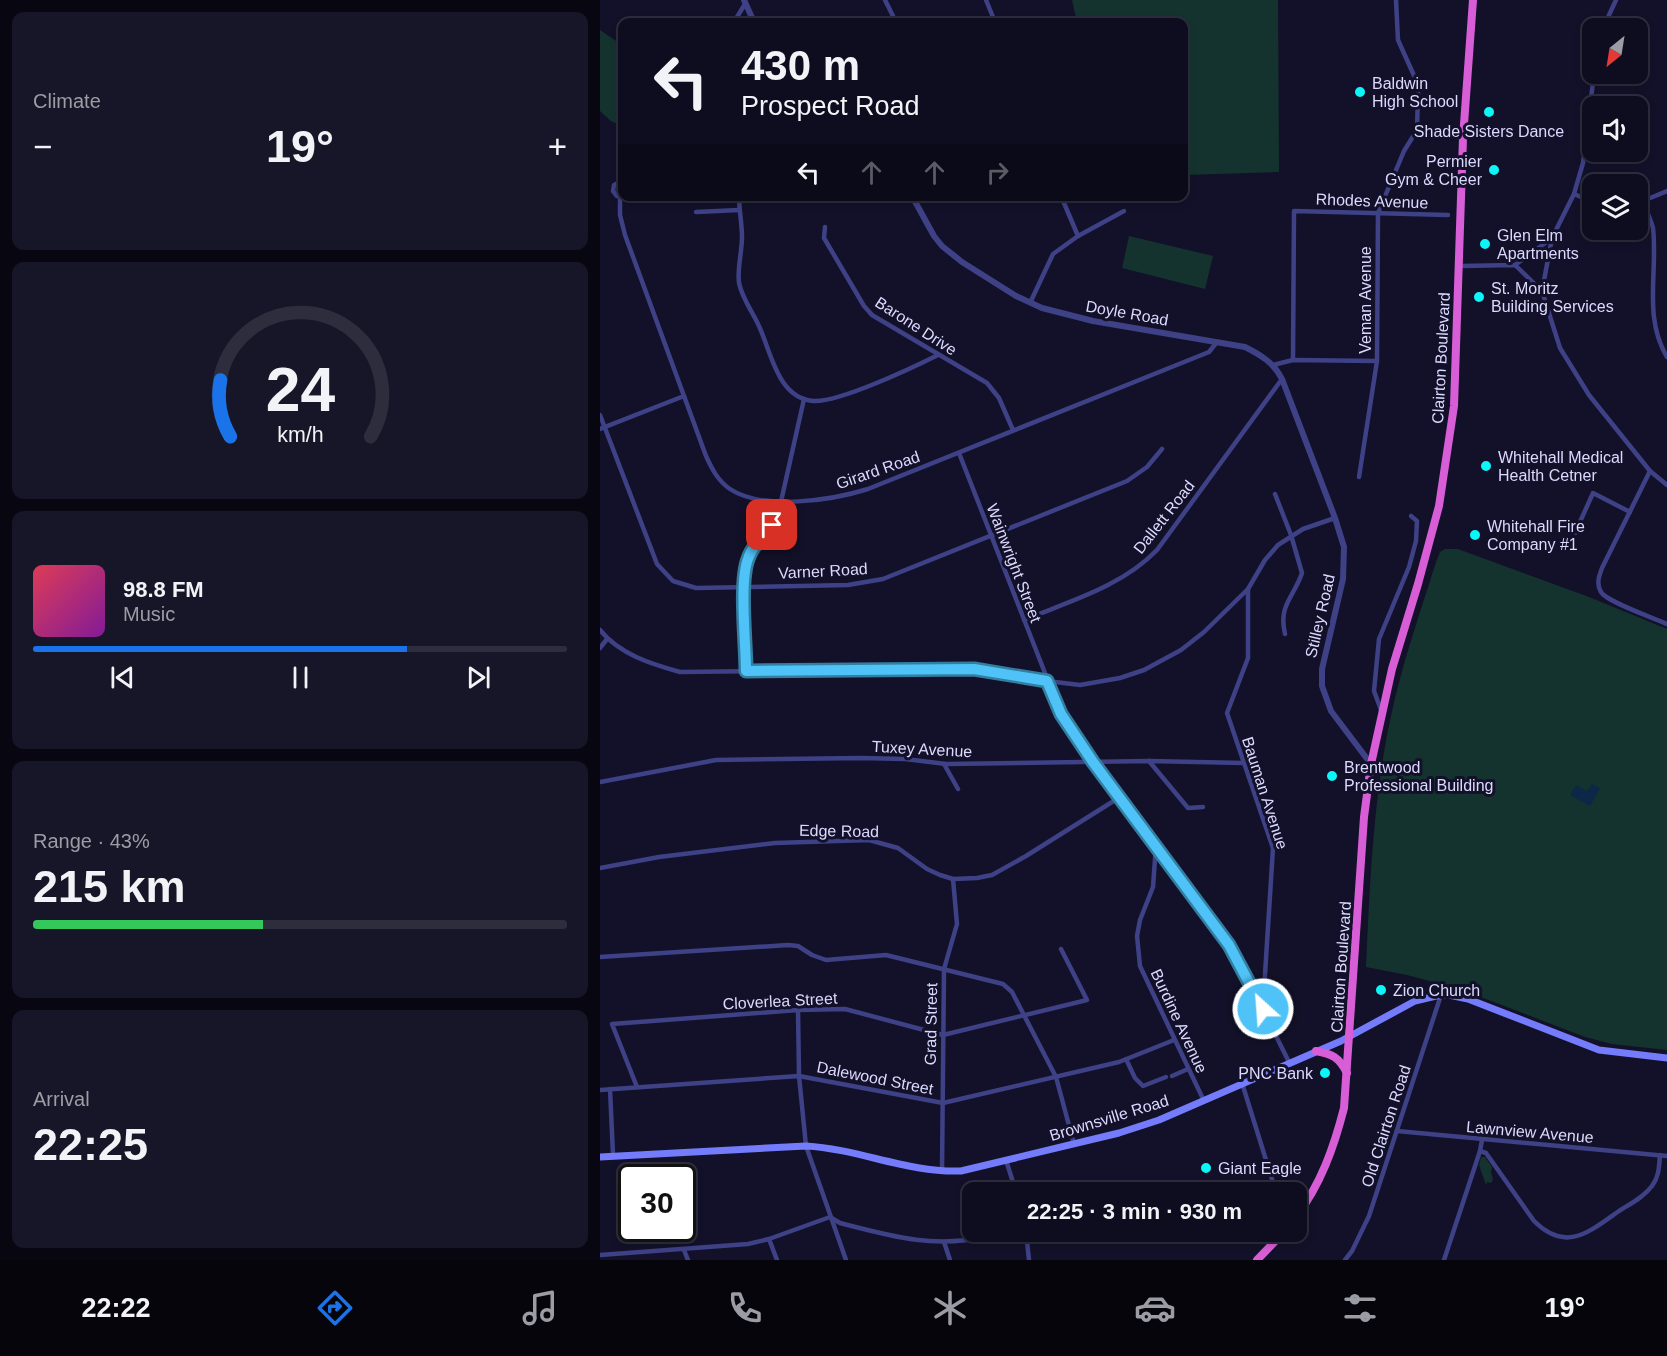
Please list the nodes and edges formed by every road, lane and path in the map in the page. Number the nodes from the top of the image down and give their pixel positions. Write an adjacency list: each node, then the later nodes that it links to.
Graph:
1 (885, 0): 9 (street)
2 (986, 0): 10 (street)
3 (1396, 0): 13 (street)
4 (1473, 0): 14 (highway, Clairton Boulevard)
5 (1616, 0): 11 (street)
6 (745, 2): 7 (street); 8 (street)
7 (736, 18)
8 (752, 18)
9 (894, 18)
10 (993, 18)
11 (1608, 18)
12 (1593, 84): 17 (street)
13 (1417, 130): 14 (street); 28 (street, Veman Avenue)
14 (1463, 138): 35 (highway, Clairton Boulevard)
15 (618, 182): 18 (street, Girard Road)
16 (1667, 191): 20 (street)
17 (1574, 194): 19 (street); 33 (street)
18 (618, 196)
19 (1582, 197)
20 (1648, 199)
21 (622, 201): 45 (street, Girard Road)
22 (739, 201): 25 (street)
23 (915, 201): 37 (street, Doyle Road)
24 (1063, 201): 32 (street)
25 (739, 210): 27 (street); 46 (street)
26 (1124, 211): 32 (street)
27 (696, 212)
28 (1378, 213): 29 (street, Rhodes Avenue); 41 (street, Rhodes Avenue); 42 (street, Veman Avenue)
29 (1448, 215)
30 (1648, 217): 40 (street)
31 (825, 227): 39 (street, Barone Drive)
32 (1078, 236): 37 (street)
33 (1552, 238): 34 (street); 36 (street)
34 (1515, 265): 35 (street); 36 (street)
35 (1460, 266): 73 (highway, Clairton Boulevard)
36 (1542, 291): 52 (street)
37 (1030, 303): 38 (street, Doyle Road)
38 (1217, 342): 43 (street, Doyle Road); 49 (street, Girard Road)
39 (938, 355): 46 (street); 49 (street, Barone Drive)
40 (1667, 357)
41 (1293, 360): 42 (street); 43 (street)
42 (1377, 361): 53 (street, Veman Avenue)
43 (1273, 365): 44 (street, Stilley Road)
44 (1282, 379): 59 (street, Stilley Road); 65 (street, Dallett Road)
45 (684, 396): 48 (street); 56 (street, Girard Road)
46 (804, 399): 56 (street)
47 (600, 416): 48 (street, Varner Road)
48 (602, 429): 63 (street, Varner Road)
49 (1013, 430): 51 (street, Girard Road)
50 (1162, 449): 61 (street, Varner Road)
51 (959, 453): 56 (street, Girard Road); 61 (street, Wainwright Street)
52 (1650, 471): 54 (street); 57 (street)
53 (1359, 477)
54 (1667, 485)
55 (1275, 495): 62 (street)
56 (781, 501): 63 (street)
57 (1630, 512): 60 (street); 66 (street)
58 (1411, 516): 73 (street, Clairton Boulevard)
59 (1335, 518): 62 (street); 78 (street, Stilley Road)
60 (1575, 533)
61 (991, 535): 63 (street, Varner Road); 65 (street, Wainwright Street)
62 (1291, 535): 64 (street); 68 (street)
63 (744, 587): 71 (street)
64 (1248, 589): 72 (street); 76 (street, Bauman Avenue)
65 (1024, 620): 72 (street, Wainwright Street)
66 (1667, 624)
67 (600, 630): 69 (street)
68 (1285, 634)
69 (607, 639): 70 (street); 71 (street)
70 (600, 648)
71 (746, 671): 72 (street)
72 (1047, 681): 75 (street, Wainwright Street)
73 (1382, 710): 78 (highway, Clairton Boulevard)
74 (1149, 761): 75 (street, Tuxey Avenue); 76 (street, Tuxey Avenue); 82 (street)
75 (1093, 762): 77 (street, Tuxey Avenue); 81 (street, Wainwright Street)
76 (1244, 763): 90 (street, Bauman Avenue)
77 (944, 764): 79 (street, Tuxey Avenue); 80 (street)
78 (1371, 764): 94 (highway, Clairton Boulevard)
79 (600, 782)
80 (958, 789)
81 (1120, 797): 83 (street, Wainwright Street); 85 (street, Edge Road)
82 (1203, 807)
83 (1155, 845): 90 (street, Wainwright Street); 95 (street, Burdine Avenue)
84 (600, 868): 85 (street, Edge Road)
85 (953, 879): 88 (street, Grad Street)
86 (1061, 949): 92 (street, Cloverlea Street)
87 (600, 957): 88 (street)
88 (944, 969): 92 (street); 93 (street, Grad Street)
89 (1441, 996): 94 (main road, Brownsville Road); 97 (main road, Brownsville Road); 110 (street, Old Clairton Road)
90 (1263, 1009): 99 (street, Wainwright Street)
91 (798, 1010): 93 (street, Cloverlea Street); 102 (street); 105 (street, Cloverlea Street)
92 (1024, 1016): 93 (street, Cloverlea Street); 103 (street)
93 (943, 1035): 109 (street, Grad Street)
94 (1350, 1037): 96 (main road, Brownsville Road); 101 (highway, Clairton Boulevard)
95 (1174, 1040): 98 (street, Dalewood Street); 100 (street, Burdine Avenue)
96 (1316, 1051): 99 (main road, Brownsville Road); 101 (highway)
97 (1667, 1058)
98 (1126, 1059): 100 (street); 103 (street, Dalewood Street)
99 (1289, 1062): 104 (main road, Brownsville Road)
100 (1188, 1069): 108 (street, Burdine Avenue)
101 (1347, 1074): 123 (highway, Clairton Boulevard)
102 (800, 1076): 105 (street, Dalewood Street); 109 (street, Dalewood Street); 113 (street)
103 (1056, 1077): 109 (street, Dalewood Street); 112 (street)
104 (1242, 1083): 108 (main road, Brownsville Road); 122 (street)
105 (637, 1087): 106 (street, Dalewood Street)
106 (610, 1089): 107 (street, Dalewood Street); 115 (street)
107 (600, 1090)
108 (1204, 1101): 112 (main road, Brownsville Road)
109 (943, 1103): 120 (street, Grad Street)
110 (1398, 1131): 111 (street, Lawnview Avenue); 138 (street, Old Clairton Road)
111 (1482, 1140): 114 (street); 116 (street, Lawnview Avenue)
112 (1074, 1144): 119 (main road, Brownsville Road)
113 (806, 1146): 115 (main road, Brownsville Road); 120 (main road, Brownsville Road); 124 (street)
114 (1480, 1151): 116 (street); 139 (street)
115 (613, 1155): 118 (main road, Brownsville Road)
116 (1660, 1155): 117 (street, Lawnview Avenue)
117 (1667, 1156)
118 (600, 1157)
119 (1006, 1160): 120 (main road, Brownsville Road); 121 (street)
120 (942, 1172)
121 (1013, 1182)
122 (1273, 1182)
123 (1307, 1200)
124 (830, 1217): 125 (street); 127 (street); 134 (street)
125 (769, 1239): 130 (street); 133 (street)
126 (962, 1239): 127 (street)
127 (944, 1242): 135 (street)
128 (1027, 1242): 136 (street)
129 (1274, 1242): 137 (highway)
130 (684, 1250): 131 (street); 132 (street)
131 (600, 1255)
132 (688, 1260)
133 (777, 1260)
134 (846, 1260)
135 (950, 1260)
136 (1029, 1260)
137 (1257, 1260)
138 (1345, 1260)
139 (1444, 1260)

